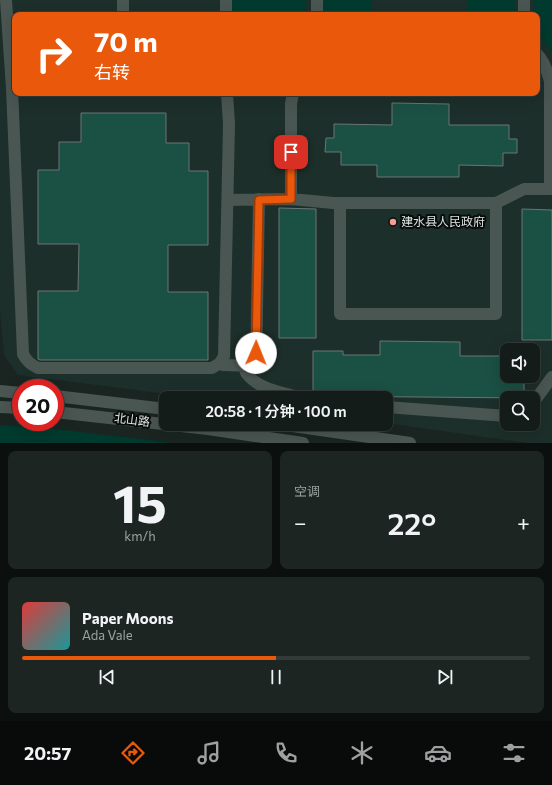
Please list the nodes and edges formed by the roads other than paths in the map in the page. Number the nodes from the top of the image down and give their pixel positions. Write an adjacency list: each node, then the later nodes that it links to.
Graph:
1 (6, 0): 11 (street)
2 (123, 0): 6 (street)
3 (226, 0): 7 (street)
4 (317, 0): 8 (street)
5 (524, 0): 9 (street)
6 (123, 12)
7 (226, 12)
8 (317, 12)
9 (524, 12)
10 (541, 66): 15 (street)
11 (12, 75)
12 (13, 96): 21 (street)
13 (227, 96): 17 (street)
14 (292, 96): 16 (street)
15 (551, 190): 20 (street)
16 (291, 199): 18 (street); 19 (street)
17 (228, 200): 18 (street); 21 (street)
18 (259, 200): 22 (street)
19 (340, 203): 20 (street); 20 (street)
20 (496, 203)
21 (220, 363): 22 (street)
22 (244, 365): 24 (street)
23 (552, 376): 27 (street)
24 (277, 391)
25 (0, 392): 26 (street)
26 (12, 393)
27 (540, 393)
28 (64, 397): 31 (street, 北山路)
29 (0, 407): 30 (street)
30 (12, 408)
31 (159, 408)
32 (393, 408): 34 (street)
33 (64, 413): 36 (street, 北山路)
34 (500, 415)
35 (327, 431): 37 (street)
36 (304, 443)
37 (410, 443)

